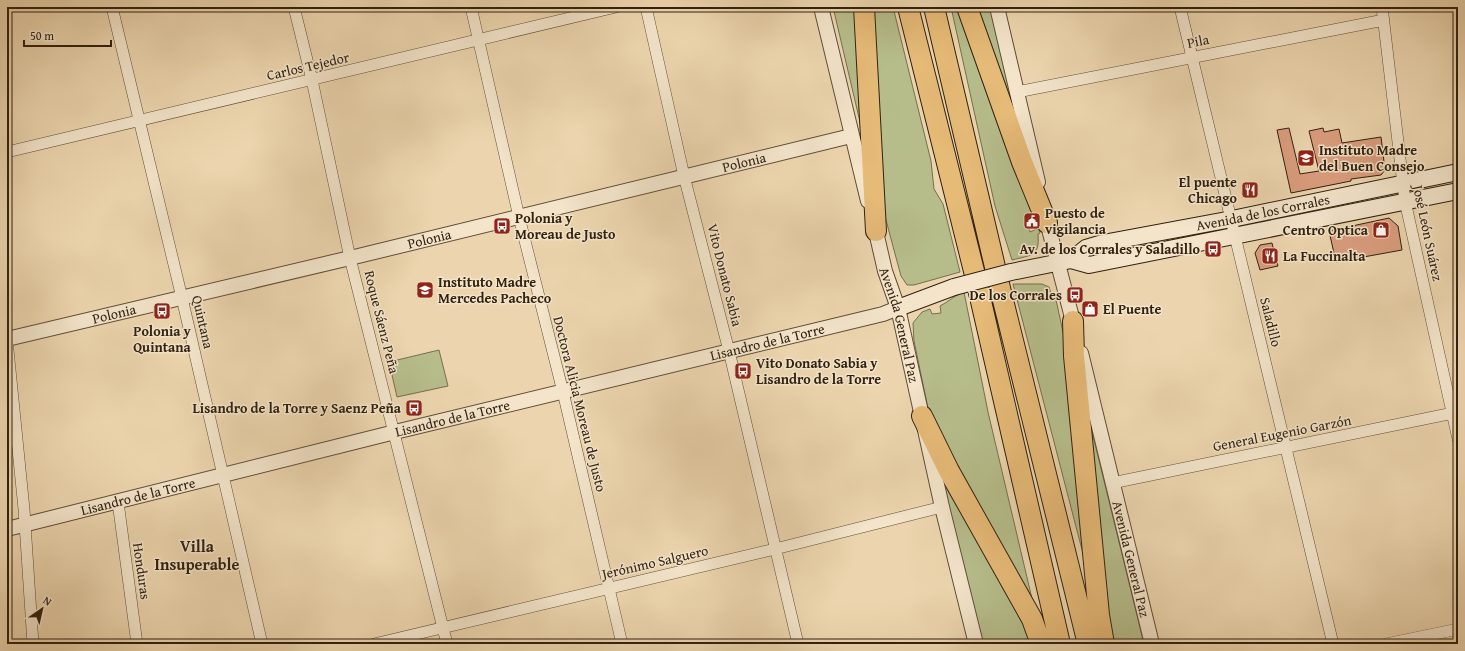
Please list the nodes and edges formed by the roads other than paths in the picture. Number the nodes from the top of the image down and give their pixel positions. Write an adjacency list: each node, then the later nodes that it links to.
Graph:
1 (112, 7): 19 (street, Quintana)
2 (294, 7): 17 (street, Roque Sáenz Peña)
3 (472, 7): 15 (street, Doctora Alicia Moreau de Justo)
4 (616, 7): 15 (street, Carlos Tejedor)
5 (646, 7): 23 (street, Vito Donato Sabia)
6 (821, 7): 20 (street, Avenida General Paz)
7 (864, 7): 30 (highway)
8 (908, 7): 64 (highway)
9 (934, 7): 65 (highway)
10 (967, 7): 29 (highway)
11 (997, 7): 18 (street, Avenida General Paz)
12 (1180, 7): 16 (street, Saladillo)
13 (1382, 7): 14 (street, José León Suárez)
14 (1384, 20): 16 (street, Pila); 24 (street, José León Suárez)
15 (479, 40): 17 (street, Carlos Tejedor); 27 (street, Doctora Alicia Moreau de Justo)
16 (1193, 57): 18 (street, Pila); 28 (street, Saladillo)
17 (312, 80): 19 (street, Carlos Tejedor); 32 (street, Roque Sáenz Peña)
18 (1018, 92): 29 (street, Avenida General Paz)
19 (139, 121): 21 (street, Carlos Tejedor); 34 (street, Quintana)
20 (851, 136): 23 (street, Polonia); 30 (street, Avenida General Paz)
21 (7, 152)
22 (1458, 172): 24 (main road, Avenida de los Corrales)
23 (684, 176): 27 (street, Polonia); 38 (street, Vito Donato Sabia)
24 (1402, 183): 26 (street, José León Suárez); 28 (main road, Avenida de los Corrales)
25 (1458, 191): 26 (main road, Avenida de los Corrales)
26 (1405, 201): 31 (main road, Avenida de los Corrales); 40 (street, José León Suárez)
27 (519, 217): 32 (street, Polonia); 39 (street, Doctora Alicia Moreau de Justo)
28 (1232, 219): 31 (street, Saladillo); 33 (main road, Avenida de los Corrales)
29 (1047, 223): 33 (street, Avenida General Paz)
30 (876, 231): 35 (street, Avenida General Paz)
31 (1235, 236): 33 (main road, Avenida de los Corrales); 44 (street, Saladillo)
32 (350, 258): 34 (street, Polonia); 42 (street, Roque Sáenz Peña)
33 (1064, 261): 35 (main road, Avenida de los Corrales, bridge); 36 (street, Avenida General Paz)
34 (182, 298): 37 (street, Polonia); 45 (street, Quintana)
35 (898, 308): 38 (street, Lisandro de la Torre); 41 (street, Avenida General Paz)
36 (1073, 321): 46 (street, Avenida General Paz); 66 (highway)
37 (7, 339): 49 (street)
38 (729, 351): 39 (street, Lisandro de la Torre); 51 (street, Vito Donato Sabia)
39 (563, 392): 42 (street, Lisandro de la Torre); 52 (street, Doctora Alicia Moreau de Justo)
40 (1455, 413): 43 (street, José León Suárez); 44 (street, General Eugenio Garzón)
41 (922, 416): 48 (street, Avenida General Paz); 63 (highway)
42 (395, 432): 45 (street, Lisandro de la Torre); 53 (street, Roque Sáenz Peña)
43 (1458, 439)
44 (1286, 448): 46 (street, General Eugenio Garzón); 68 (street, Saladillo)
45 (222, 476): 47 (street, Lisandro de la Torre); 57 (street, Quintana)
46 (1112, 483): 67 (street, Avenida General Paz)
47 (118, 502): 49 (street, Lisandro de la Torre); 56 (street, Honduras)
48 (942, 507): 51 (street, Jerónimo Salguero); 62 (street, Avenida General Paz)
49 (24, 525): 50 (street, Lisandro de la Torre); 55 (street)
50 (7, 529)
51 (775, 550): 52 (street, Jerónimo Salguero); 61 (street, Vito Donato Sabia)
52 (609, 588): 53 (street, Jerónimo Salguero); 60 (street, Doctora Alicia Moreau de Justo)
53 (443, 627): 58 (street, Jerónimo Salguero); 59 (street, Roque Sáenz Peña)
54 (1458, 629): 69 (street)
55 (33, 644)
56 (137, 644)
57 (262, 644)
58 (374, 644)
59 (447, 644)
60 (622, 644)
61 (798, 644)
62 (976, 644)
63 (1041, 644)
64 (1060, 644)
65 (1088, 644)
66 (1104, 644)
67 (1152, 644)
68 (1333, 644)
69 (1386, 644)

